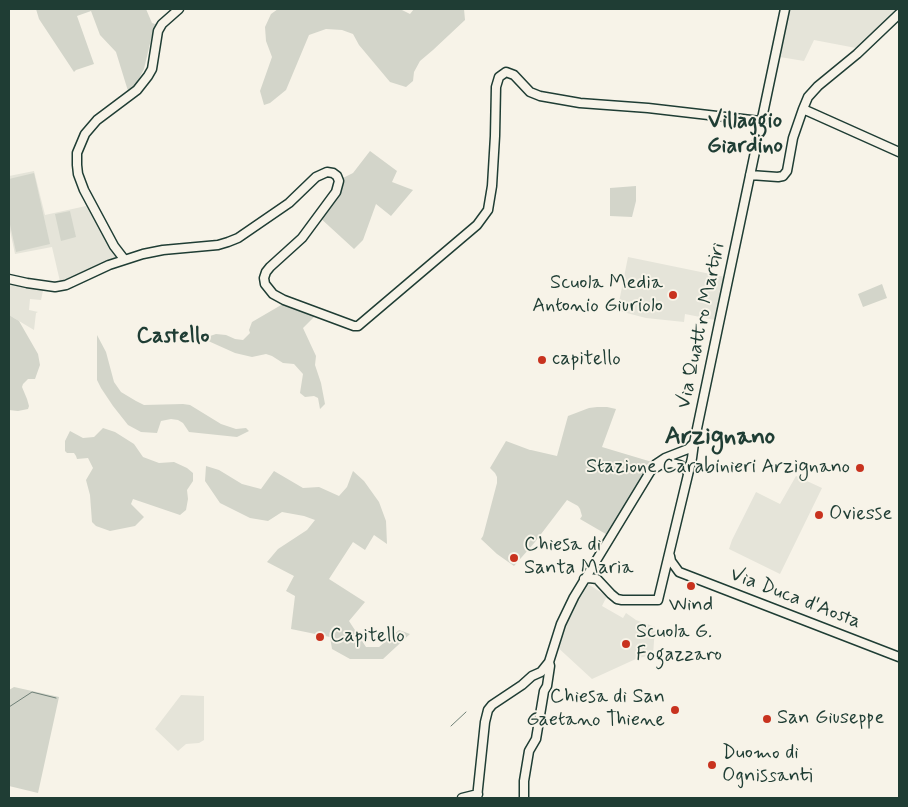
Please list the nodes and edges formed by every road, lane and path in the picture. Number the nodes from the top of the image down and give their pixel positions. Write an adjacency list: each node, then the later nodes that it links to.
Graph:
1 (179, 9): 8 (street)
2 (785, 9): 5 (street, Via Quattro Martiri)
3 (899, 14): 4 (street)
4 (803, 109): 6 (street); 7 (street)
5 (760, 120): 7 (street, Via Quattro Martiri); 8 (street)
6 (899, 152)
7 (750, 174): 10 (street, Via Quattro Martiri)
8 (124, 260): 9 (street)
9 (9, 279)
10 (694, 443): 11 (street); 12 (street, Via Quattro Martiri)
11 (650, 472): 12 (street); 14 (street)
12 (688, 472): 13 (street, Via Quattro Martiri)
13 (669, 554): 15 (street); 18 (street, Via Quattro Martiri)
14 (592, 566): 16 (street); 17 (street)
15 (679, 572): 18 (street); 19 (street, Via Duca d'Aosta)
16 (584, 579): 17 (street); 20 (street)
17 (597, 579): 18 (street, Via Quattro Martiri)
18 (663, 582)
19 (899, 657)
20 (549, 662): 21 (street); 22 (street)
21 (529, 680): 22 (street); 23 (street)
22 (544, 691): 25 (street)
23 (478, 796): 24 (street)
24 (462, 798)
25 (524, 798)

